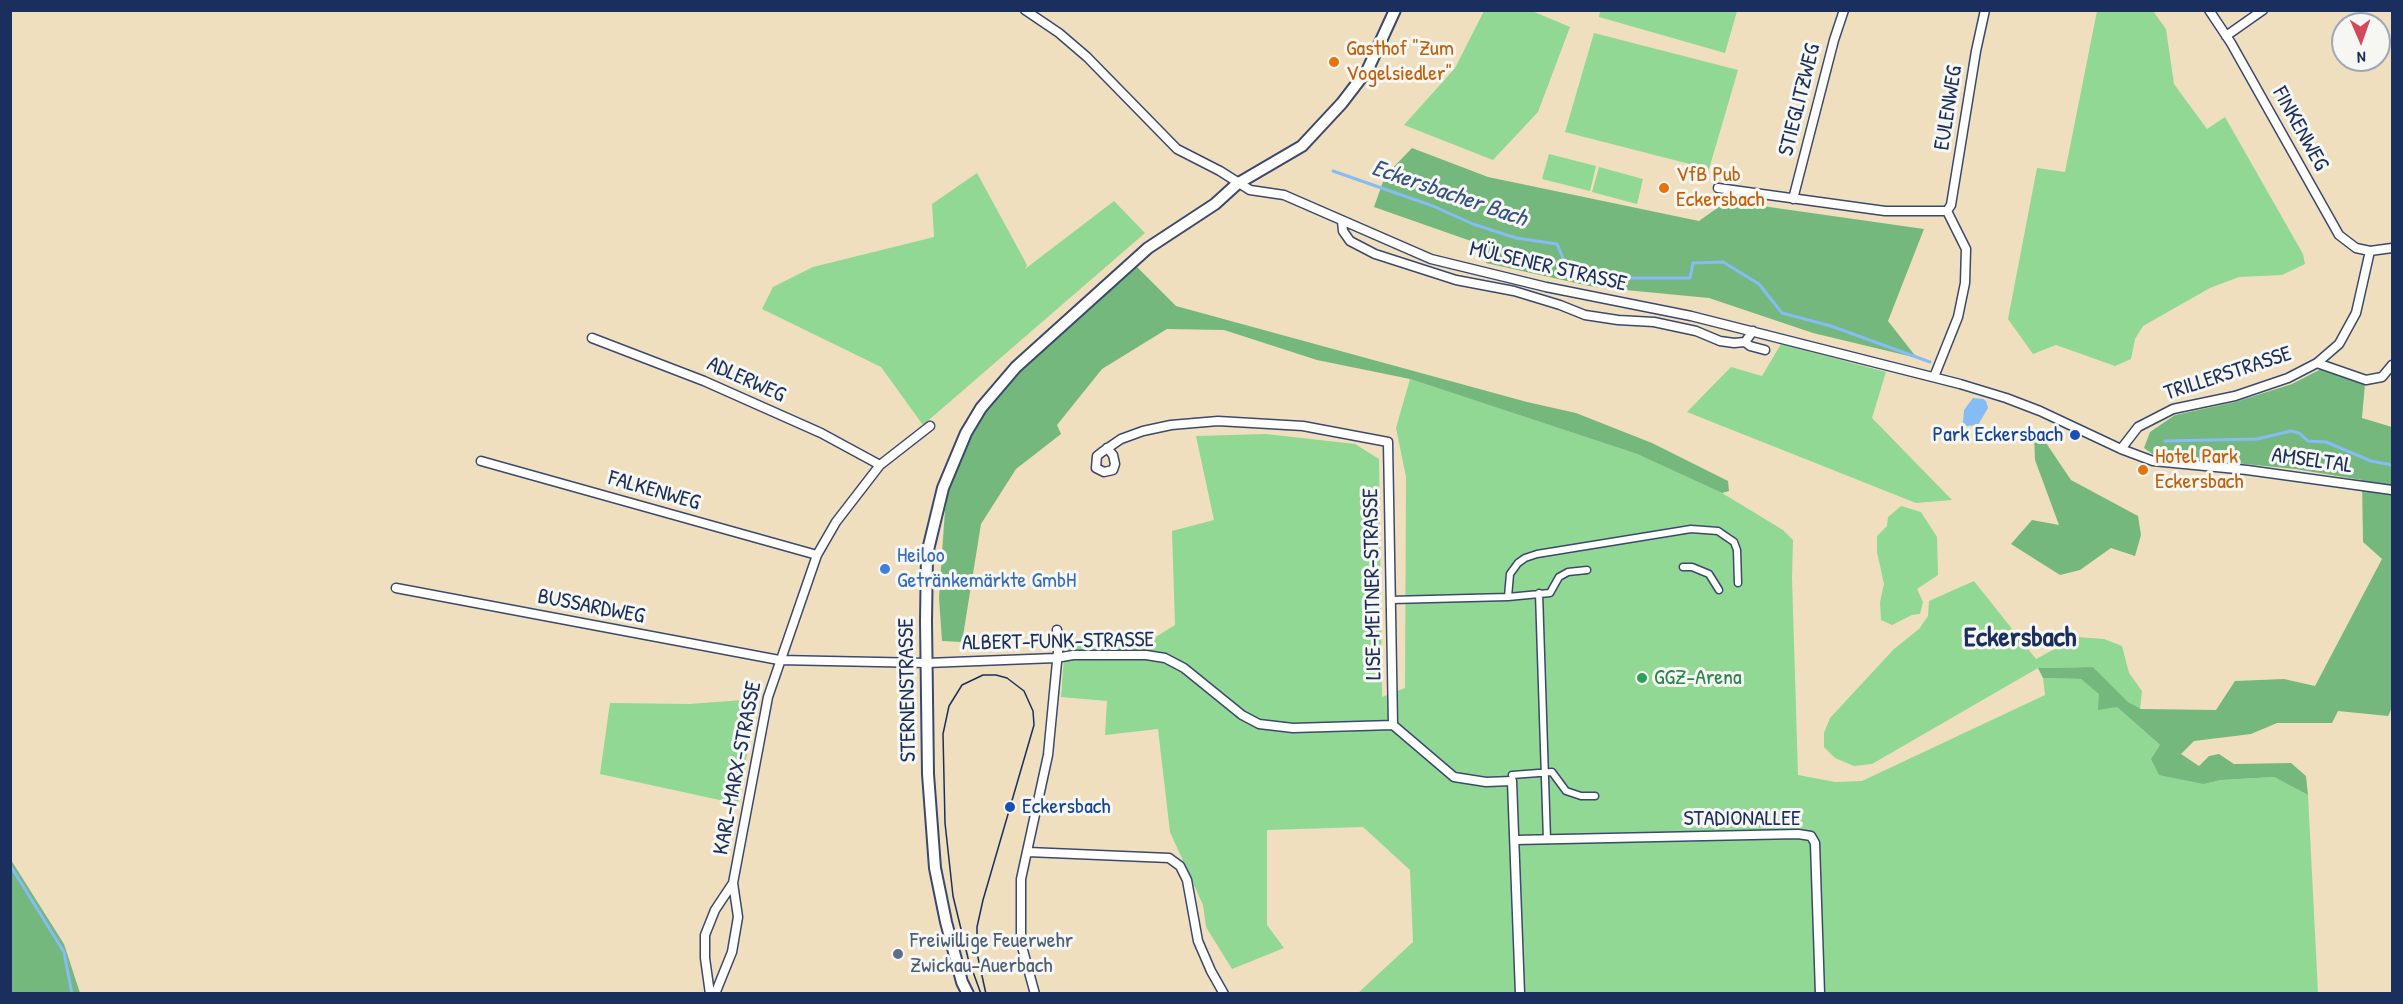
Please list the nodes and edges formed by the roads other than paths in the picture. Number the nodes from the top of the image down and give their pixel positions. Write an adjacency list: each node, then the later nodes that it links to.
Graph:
1 (1025, 10): 8 (street, MÜLSENER STRASSE)
2 (1395, 10): 8 (street, STERNENSTRASSE)
3 (1844, 10): 10 (street, STIEGLITZWEG)
4 (1985, 10): 11 (street, EULENWEG)
5 (2209, 10): 7 (street, FINKENWEG)
6 (2263, 10): 7 (street)
7 (2226, 36): 14 (street, FINKENWEG)
8 (1237, 184): 12 (street, MÜLSENER STRASSE); 40 (street, STERNENSTRASSE)
9 (1718, 188): 10 (street)
10 (1794, 200): 11 (street)
11 (1947, 211): 21 (street)
12 (1342, 221): 15 (street, MÜLSENER STRASSE); 17 (street)
13 (2392, 248): 14 (street)
14 (2370, 251): 19 (street, TRILLERSTRASSE)
15 (1753, 332): 17 (street); 21 (street, MÜLSENER STRASSE)
16 (592, 338): 26 (street, ADLERWEG)
17 (1745, 342): 18 (street)
18 (1765, 350)
19 (2317, 363): 20 (street); 24 (street, TRILLERSTRASSE)
20 (2392, 364)
21 (1934, 377): 24 (street, MÜLSENER STRASSE)
22 (930, 426): 26 (street, KARL-MARX-STRASSE)
23 (1107, 448): 36 (street, LISE-MEITNER-STRASSE)
24 (2121, 449): 27 (street, AMSELTAL)
25 (481, 461): 28 (street, FALKENWEG)
26 (880, 465): 28 (street, KARL-MARX-STRASSE)
27 (2392, 490)
28 (817, 555): 39 (street, KARL-MARX-STRASSE)
29 (1683, 567): 33 (street)
30 (1587, 570): 34 (street)
31 (1738, 583): 35 (street)
32 (396, 588): 39 (street, BUSSARDWEG)
33 (1719, 590)
34 (1539, 593): 35 (street); 42 (street)
35 (1508, 597): 36 (street)
36 (1391, 600): 41 (street, LISE-MEITNER-STRASSE)
37 (1057, 630): 38 (street)
38 (1056, 658): 40 (street, ALBERT-FUNK-STRASSE); 41 (street, ALBERT-FUNK-STRASSE); 47 (street)
39 (779, 660): 40 (street, ALBERT-FUNK-STRASSE); 48 (street, KARL-MARX-STRASSE)
40 (927, 663): 50 (street, STERNENSTRASSE)
41 (1393, 725): 43 (street)
42 (1546, 774): 43 (street); 44 (street); 46 (street)
43 (1512, 778): 45 (street)
44 (1595, 796)
45 (1515, 840): 46 (street, STADIONALLEE); 53 (street)
46 (1547, 840): 54 (street, STADIONALLEE)
47 (1028, 852): 51 (street); 52 (street)
48 (733, 883): 49 (street, KARL-MARX-STRASSE); 49 (street, KARL-MARX-STRASSE)
49 (713, 993)
50 (968, 993)
51 (1035, 993)
52 (1224, 993)
53 (1520, 993)
54 (1820, 993)

